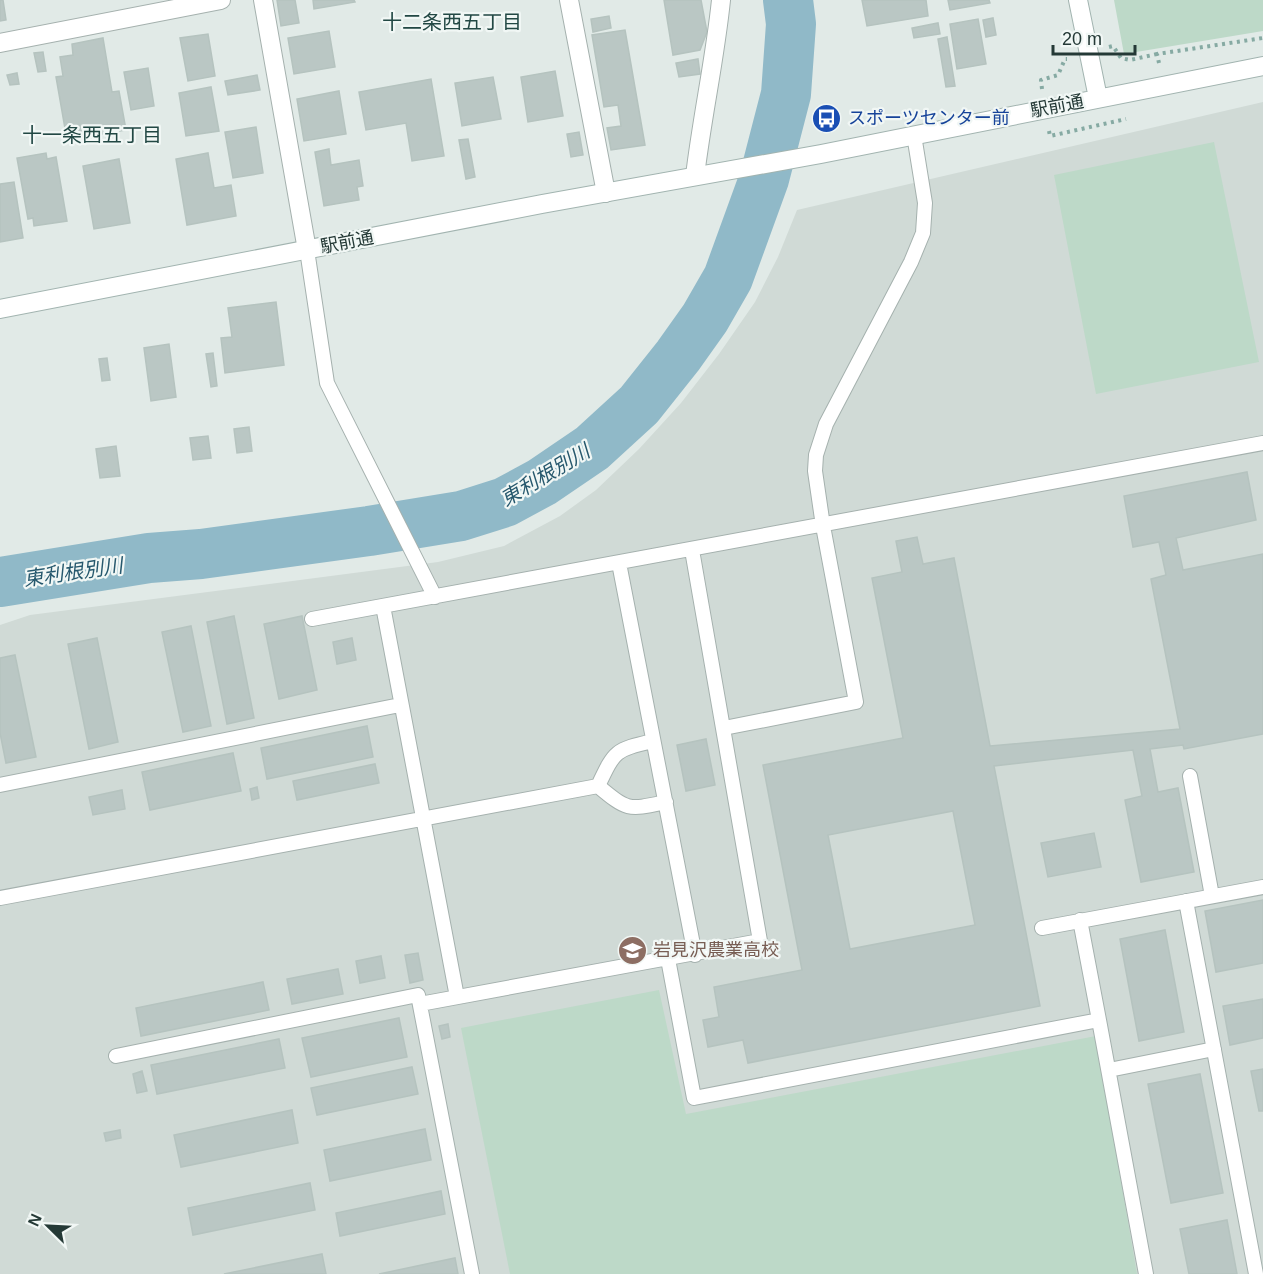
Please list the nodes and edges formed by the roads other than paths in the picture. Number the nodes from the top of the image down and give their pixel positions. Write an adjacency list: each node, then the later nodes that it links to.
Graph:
1 (221, 0): 6 (street)
2 (263, 0): 12 (street)
3 (569, 0): 11 (street)
4 (721, 0): 10 (street)
5 (1078, 0): 8 (street)
6 (0, 43)
7 (1263, 66): 8 (street, 駅前通)
8 (1098, 98): 9 (street, 駅前通)
9 (914, 135): 10 (street, 駅前通); 15 (lane)
10 (702, 175): 11 (street, 駅前通)
11 (606, 192): 12 (street, 駅前通)
12 (307, 250): 13 (street, 駅前通); 18 (lane)
13 (0, 309)
14 (1263, 443): 15 (lane)
15 (823, 526): 16 (lane); 22 (lane)
16 (692, 550): 17 (lane); 22 (lane)
17 (619, 564): 18 (lane); 23 (lane)
18 (435, 597): 19 (lane)
19 (383, 606): 20 (lane); 21 (lane)
20 (312, 619)
21 (400, 705): 25 (lane); 28 (lane)
22 (724, 729): 35 (lane)
23 (654, 741): 26 (lane); 27 (lane)
24 (1190, 776): 30 (lane)
25 (0, 785)
26 (598, 786): 27 (lane); 28 (lane)
27 (666, 802): 35 (lane)
28 (422, 819): 31 (lane); 37 (lane)
29 (1263, 886): 30 (lane)
30 (1212, 896): 32 (lane)
31 (0, 898)
32 (1186, 901): 33 (lane); 40 (lane)
33 (1080, 920): 34 (lane); 39 (lane)
34 (1042, 927)
35 (695, 955): 36 (lane)
36 (668, 960): 37 (lane); 39 (lane)
37 (457, 997): 38 (lane)
38 (420, 1004): 41 (lane); 43 (lane)
39 (1099, 1020): 42 (lane)
40 (1214, 1049): 42 (lane); 45 (lane)
41 (116, 1056)
42 (1109, 1070): 44 (lane)
43 (472, 1274)
44 (1146, 1274)
45 (1256, 1274)

